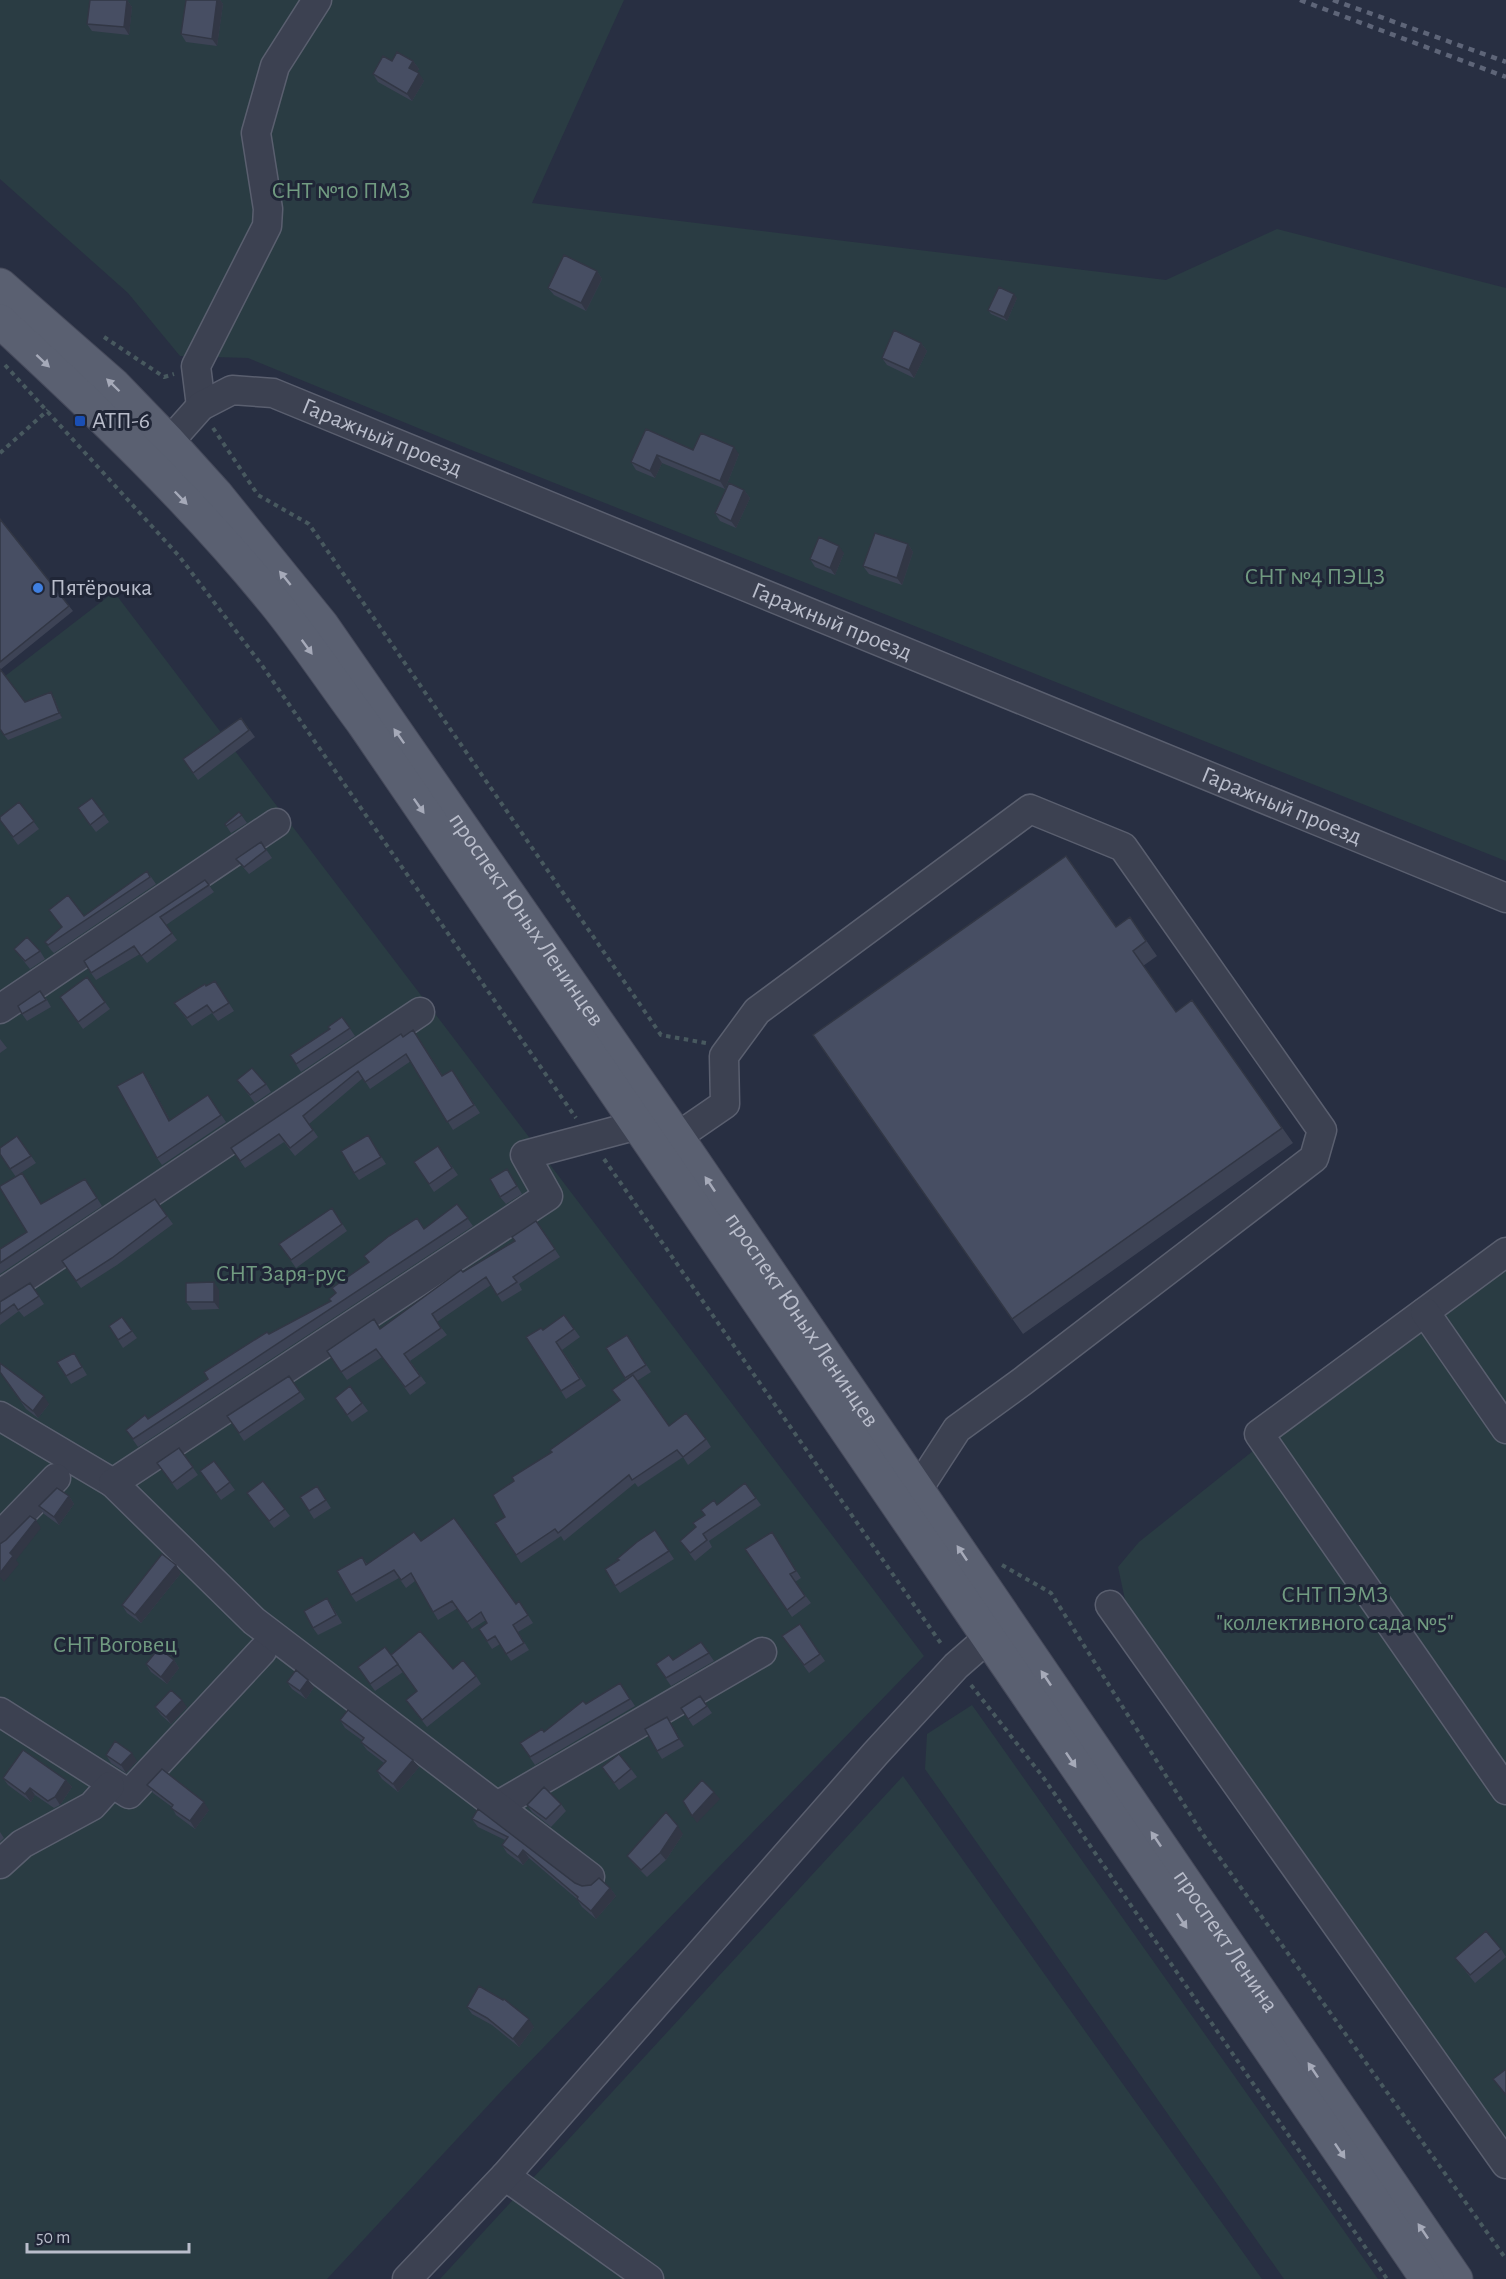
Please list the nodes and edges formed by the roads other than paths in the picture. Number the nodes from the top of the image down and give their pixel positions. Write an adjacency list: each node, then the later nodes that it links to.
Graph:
1 (317, 0): 4 (street)
2 (0, 285): 5 (main road, проспект Юных Ленинцев, one-way to 2)
3 (0, 321): 10 (main road, проспект Юных Ленинцев, one-way to 10)
4 (201, 406): 5 (street, Гаражный проезд); 7 (street, Гаражный проезд)
5 (169, 442): 11 (main road, проспект Юных Ленинцев, one-way to 5)
6 (276, 823): 8 (street)
7 (1506, 898)
8 (0, 1009)
9 (420, 1012): 13 (street)
10 (638, 1125): 18 (street); 21 (main road, проспект Юных Ленинцев)
11 (677, 1137): 19 (main road, проспект Юных Ленинцев, one-way to 11); 19 (street)
12 (1506, 1252): 14 (street)
13 (0, 1294)
14 (1425, 1312): 16 (street); 28 (street)
15 (0, 1416): 18 (street)
16 (1506, 1429)
17 (56, 1478): 20 (street)
18 (113, 1483): 29 (street)
19 (918, 1489): 21 (main road, проспект Юных Ленинцев, one-way to 19)
20 (0, 1536)
21 (981, 1605): 23 (main road, проспект Ленина); 37 (main road, проспект Ленина, one-way to 21)
22 (1110, 1605): 32 (street)
23 (988, 1638): 33 (street); 36 (main road, проспект Ленина, one-way to 36)
24 (262, 1651): 26 (street)
25 (762, 1652): 29 (street)
26 (0, 1712)
27 (110, 1786): 30 (street)
28 (1506, 1790)
29 (497, 1806): 31 (street)
30 (0, 1864)
31 (590, 1877)
32 (1506, 2164)
33 (505, 2176): 34 (street); 35 (street)
34 (407, 2279)
35 (649, 2279)
36 (1427, 2279)
37 (1456, 2279)

